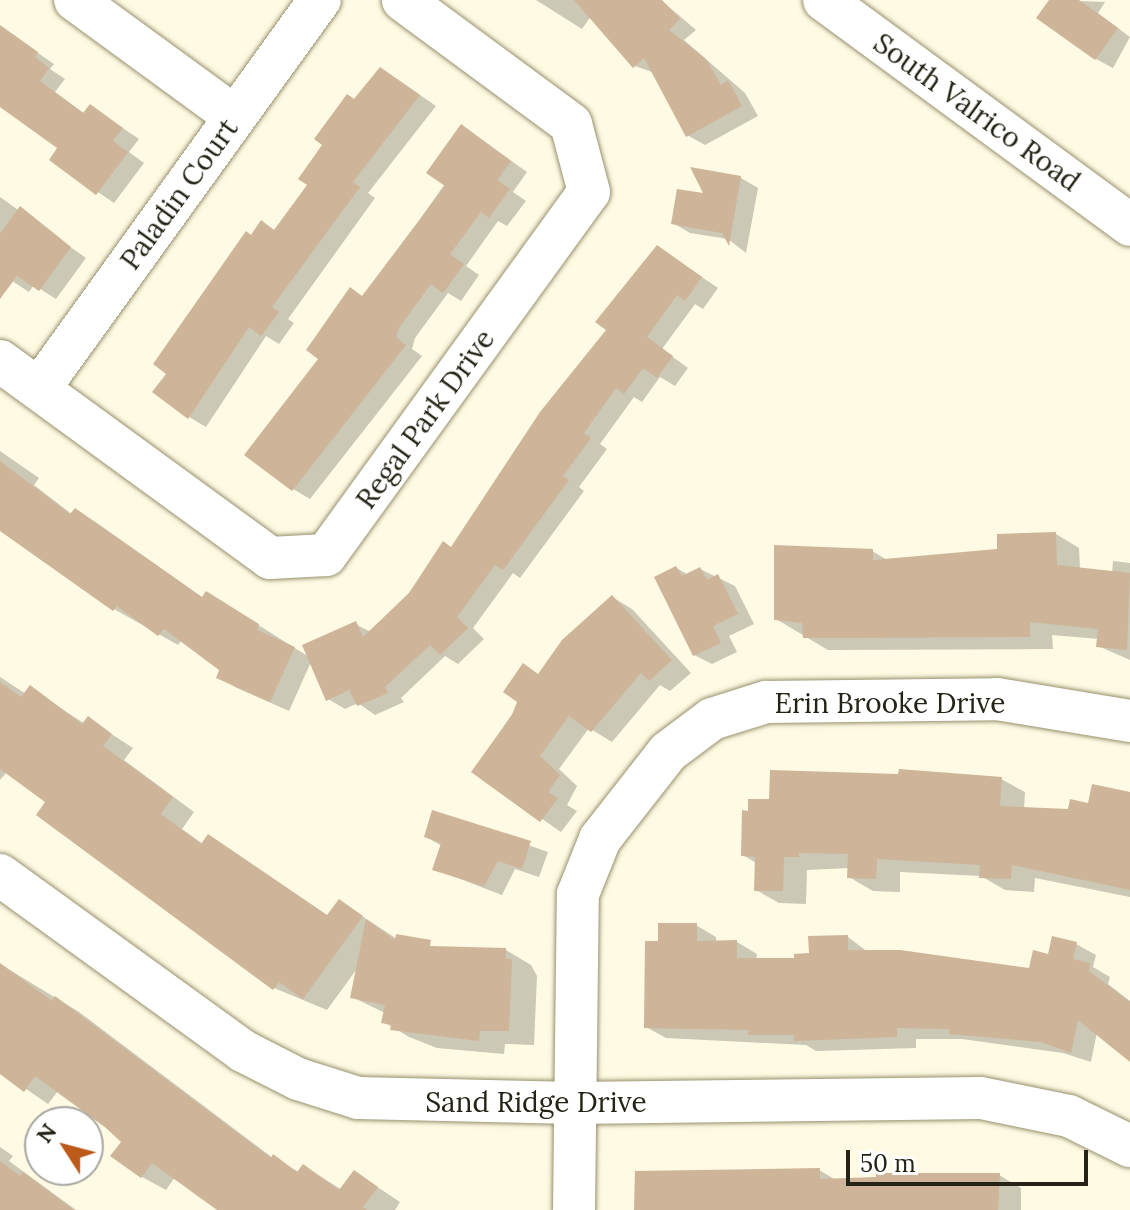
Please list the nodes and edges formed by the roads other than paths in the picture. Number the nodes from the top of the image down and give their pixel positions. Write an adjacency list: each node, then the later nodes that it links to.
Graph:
1 (75, 0): 5 (street)
2 (320, 0): 5 (street, Paladin Court)
3 (403, 0): 8 (street, Regal Park Drive)
4 (824, 0): 6 (street, South Valrico Road)
5 (234, 116): 8 (street, Paladin Court)
6 (1130, 225)
7 (0, 361): 8 (street, Regal Park Drive)
8 (39, 389)
9 (1130, 721): 11 (street, Erin Brooke Drive)
10 (0, 875): 11 (street, Sand Ridge Drive)
11 (574, 1103): 12 (street, Sand Ridge Drive); 13 (street, Erin Brooke Drive)
12 (1130, 1146)
13 (574, 1210)

